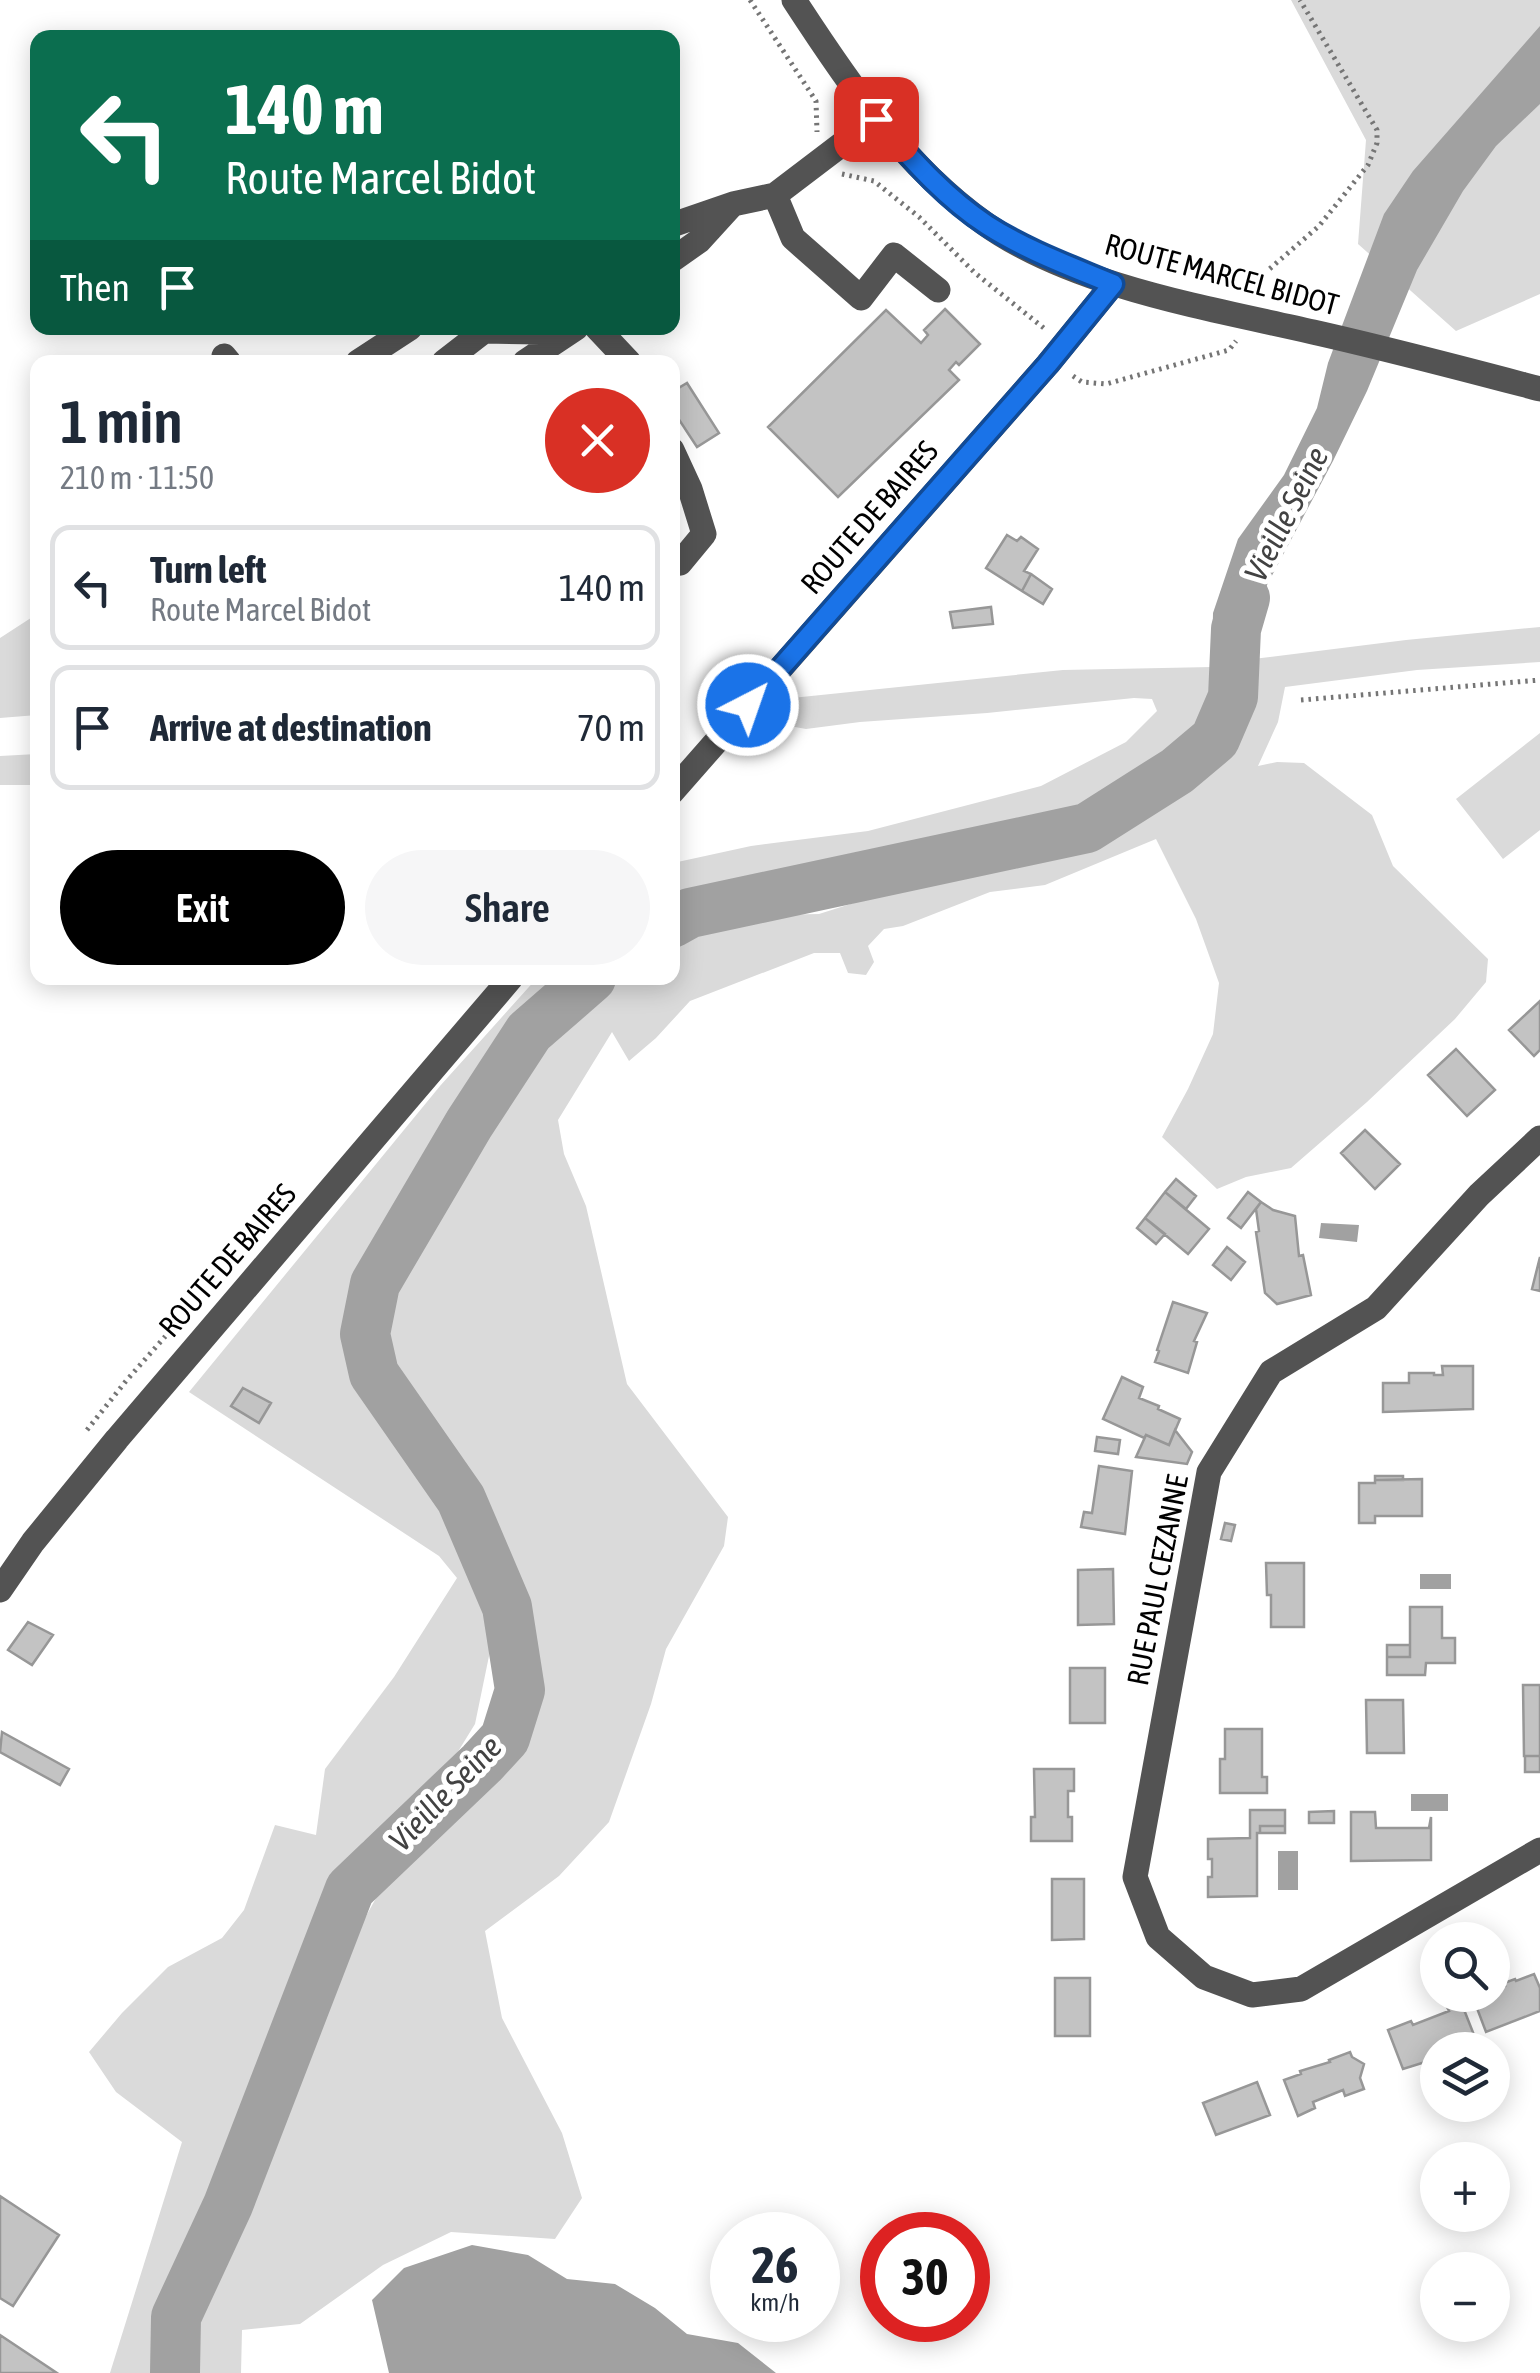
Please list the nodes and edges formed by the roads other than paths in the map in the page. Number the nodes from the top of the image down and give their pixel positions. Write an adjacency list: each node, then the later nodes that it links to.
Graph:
1 (794, 0): 2 (street, ROUTE MARCEL BIDOT)
2 (876, 119): 3 (street); 7 (street, ROUTE MARCEL BIDOT)
3 (775, 195): 4 (street); 8 (street)
4 (733, 204): 5 (street); 6 (street)
5 (680, 222)
6 (680, 254)
7 (1113, 284): 15 (street, ROUTE MARCEL BIDOT); 18 (street, ROUTE DE BAIRES)
8 (938, 290)
9 (399, 335): 12 (street)
10 (479, 335): 13 (street)
11 (565, 335): 14 (street)
12 (369, 355)
13 (453, 355)
14 (535, 355)
15 (1540, 389)
16 (680, 468): 17 (street)
17 (680, 563)
18 (680, 783)
19 (506, 985): 21 (street, ROUTE DE BAIRES)
20 (1540, 1138): 22 (street, RUE PAUL CEZANNE)
21 (0, 1590)
22 (1540, 1850)

